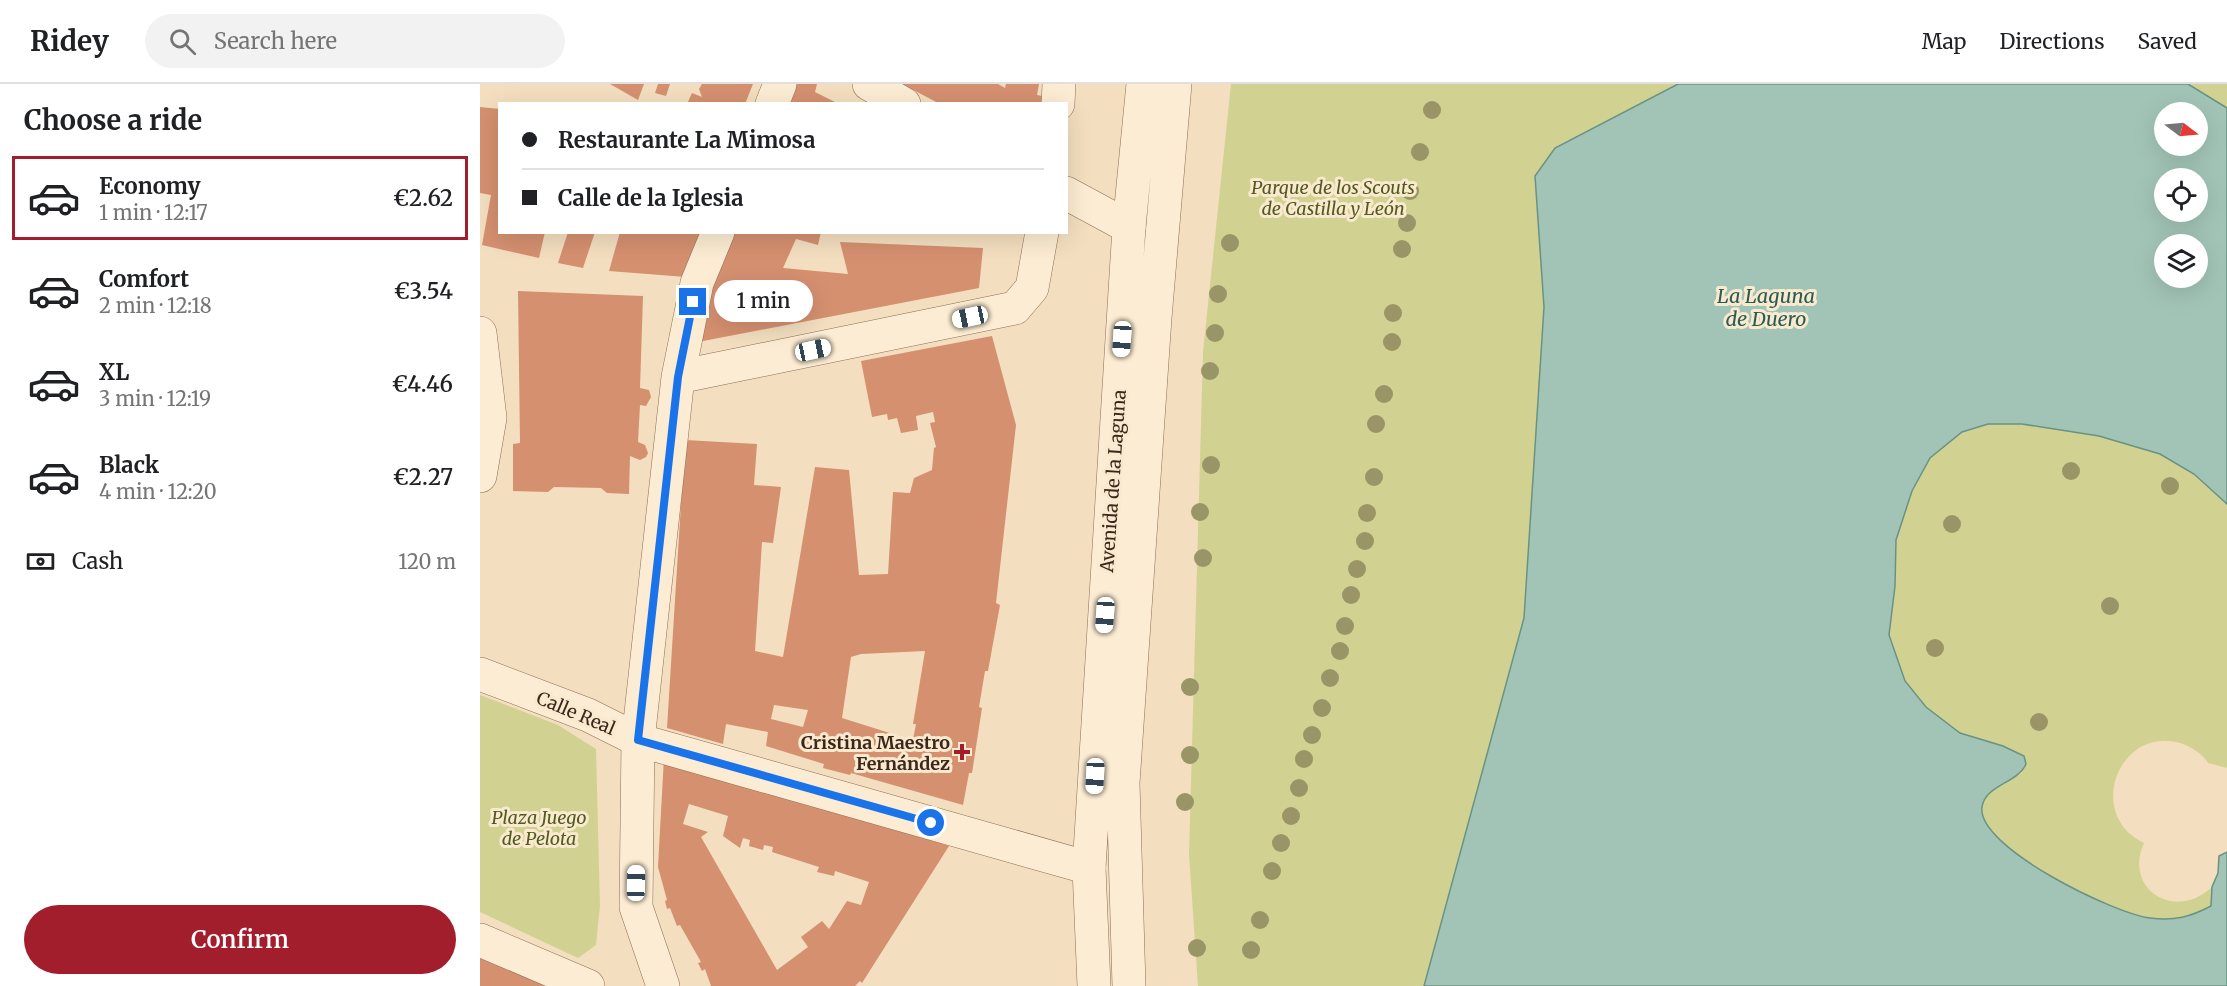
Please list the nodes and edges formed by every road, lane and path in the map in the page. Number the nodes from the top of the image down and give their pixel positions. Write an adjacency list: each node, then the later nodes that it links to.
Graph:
1 (780, 84): 6 (street)
2 (869, 84): 7 (street)
3 (1059, 84): 8 (street)
4 (1143, 84): 10 (street, Avenida de la Laguna)
5 (1175, 84): 23 (street, Avenida de la Laguna)
6 (773, 102)
7 (900, 102)
8 (1058, 102)
9 (1068, 194): 10 (street)
10 (1129, 227): 18 (street, Avenida de la Laguna)
11 (717, 234): 14 (street)
12 (1042, 234): 14 (street)
13 (480, 333): 15 (street)
14 (678, 377): 17 (street)
15 (480, 476)
16 (480, 674): 17 (street, Calle Real)
17 (638, 740): 18 (street, Calle Real); 20 (street)
18 (1089, 868): 22 (street, Avenida de la Laguna)
19 (480, 940): 21 (street)
20 (662, 985)
21 (588, 986)
22 (1094, 986)
23 (1129, 986)

